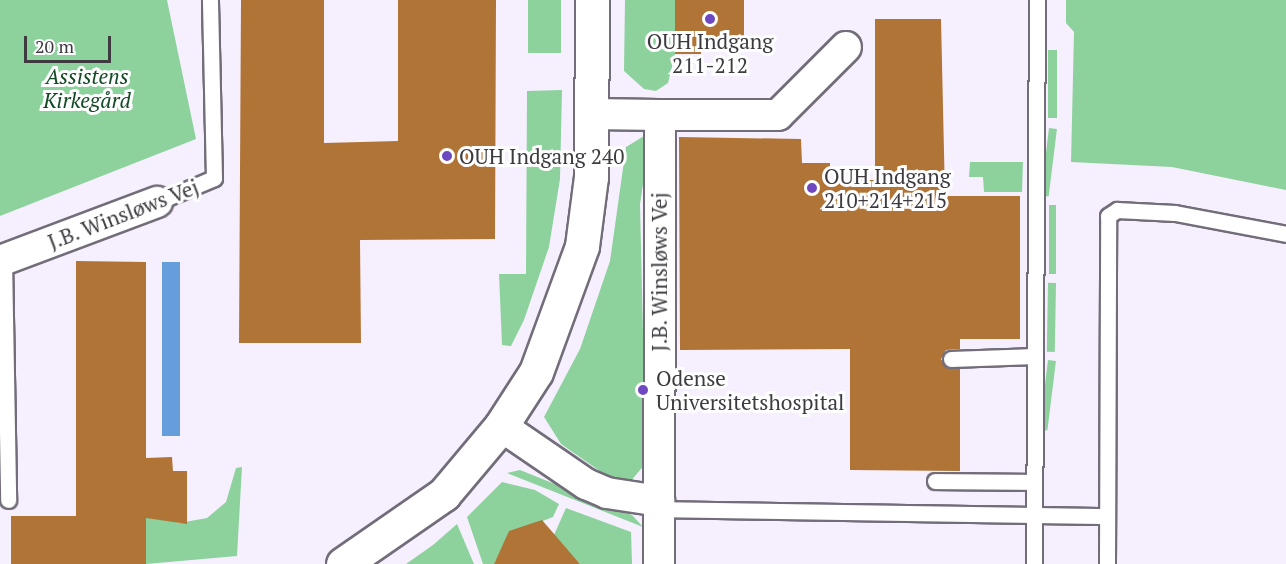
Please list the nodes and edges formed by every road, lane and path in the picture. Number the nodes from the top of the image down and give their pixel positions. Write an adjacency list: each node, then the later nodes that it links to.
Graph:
1 (210, 0): 7 (lane, J.B. Winsløws Vej)
2 (592, 0): 5 (street)
3 (1037, 0): 10 (lane)
4 (846, 47): 6 (street)
5 (592, 114): 6 (street); 12 (street)
6 (660, 115): 16 (street, J.B. Winsløws Vej)
7 (157, 202): 9 (street, J.B. Winsløws Vej)
8 (1286, 234): 18 (lane)
9 (2, 260): 15 (lane)
10 (1035, 356): 11 (lane); 14 (lane)
11 (951, 359)
12 (501, 426): 16 (street); 19 (street)
13 (934, 481): 14 (lane)
14 (1034, 482): 17 (lane)
15 (8, 500)
16 (659, 505): 17 (lane); 20 (street, J.B. Winsløws Vej)
17 (1034, 516): 18 (lane); 21 (lane)
18 (1107, 516): 22 (lane)
19 (343, 564)
20 (659, 564)
21 (1034, 564)
22 (1107, 564)

